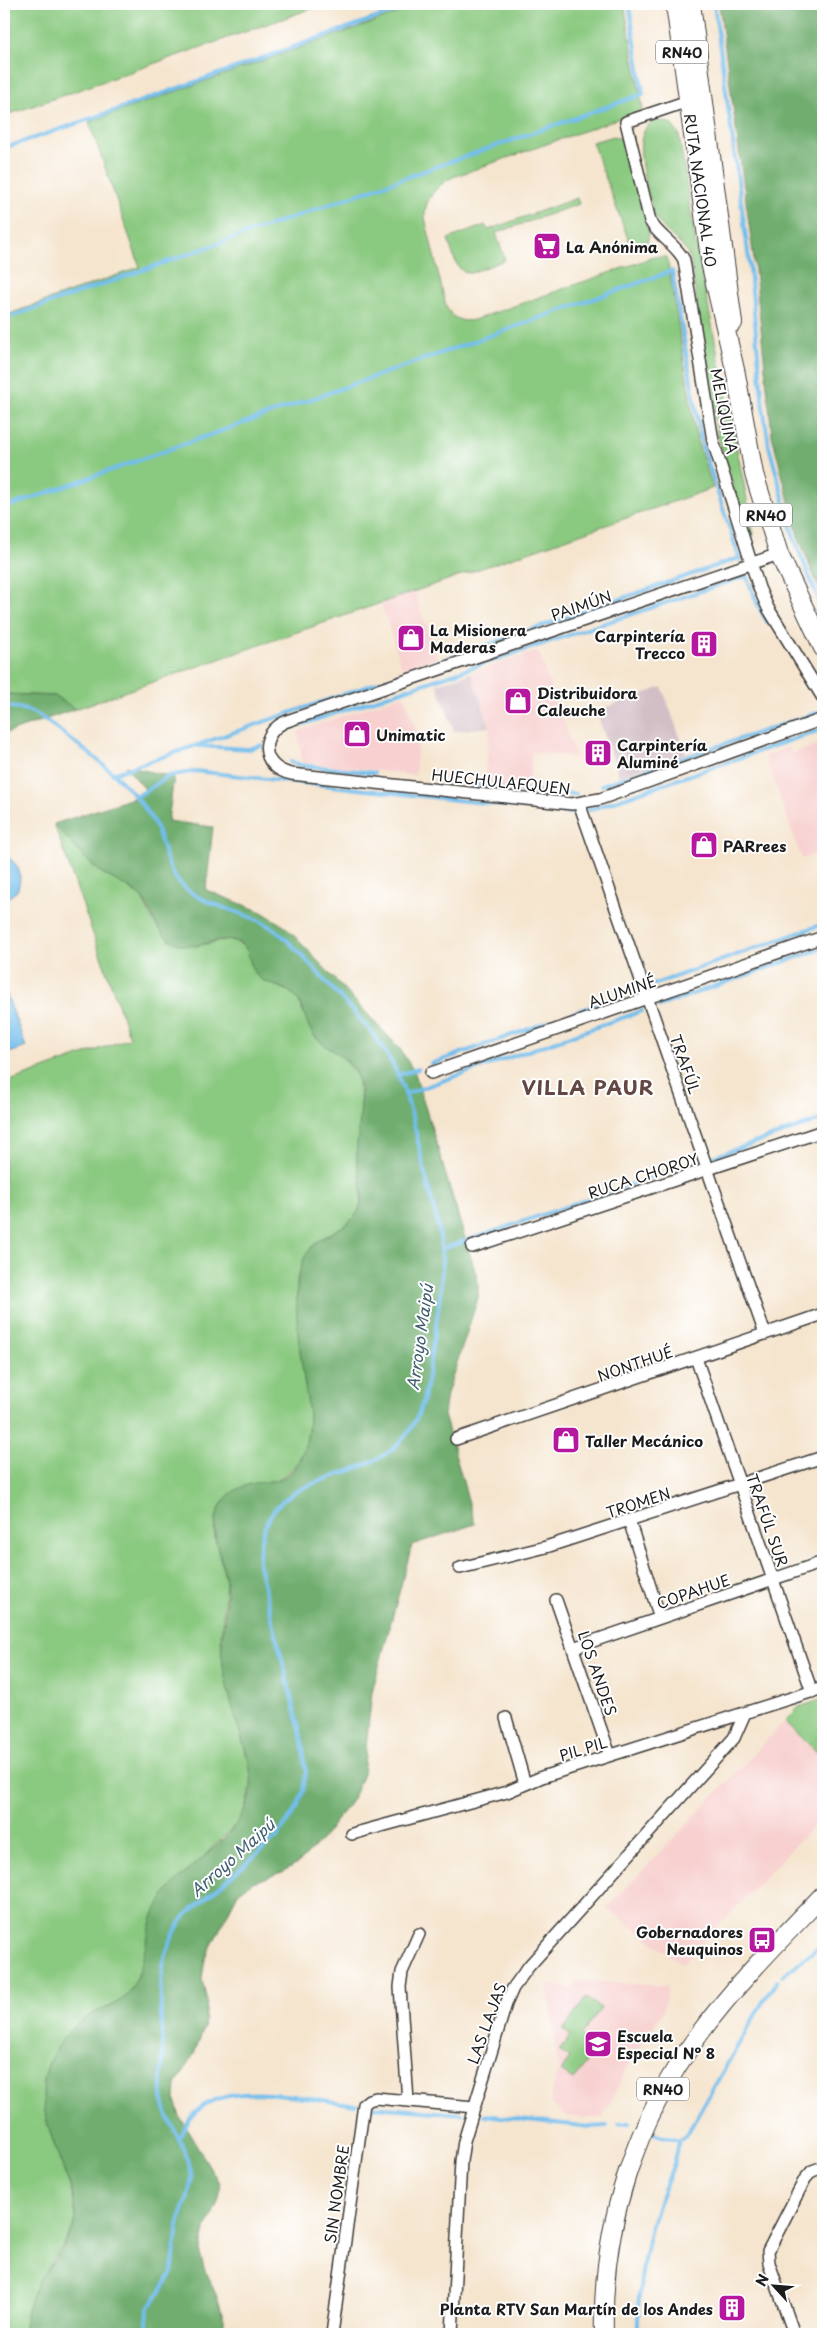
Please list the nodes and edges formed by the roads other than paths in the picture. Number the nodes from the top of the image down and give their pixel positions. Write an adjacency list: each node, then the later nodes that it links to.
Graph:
1 (676, 4): 3 (main road, RUTA NACIONAL 40 / RN40)
2 (691, 4): 3 (main road, RUTA NACIONAL 40 / RN40)
3 (696, 100): 4 (main road, RUTA NACIONAL 40 / RN40); 5 (street, MELIQUINA)
4 (779, 554): 5 (street, PAIMÚN); 6 (main road, RUTA NACIONAL 40 / RN40)
5 (751, 563): 7 (street, MELIQUINA); 9 (street, PAIMÚN)
6 (823, 648)
7 (823, 698)
8 (823, 719): 10 (street, HUECHULAFQUEN)
9 (266, 749): 10 (street, HUECHULAFQUEN)
10 (579, 803): 12 (street, TRAFÚL)
11 (823, 937): 12 (street, ALUMINÉ)
12 (647, 998): 13 (street, ALUMINÉ); 15 (street, TRAFÚL)
13 (431, 1073)
14 (823, 1131): 15 (street, RUCA CHOROY)
15 (707, 1169): 16 (street, RUCA CHOROY); 18 (street, TRAFÚL)
16 (472, 1247)
17 (823, 1314): 18 (street, NONTHUÉ)
18 (765, 1334): 19 (street, NONTHUÉ)
19 (696, 1358): 20 (street, NONTHUÉ); 22 (street, TRAFÚL SUR)
20 (456, 1439)
21 (823, 1456): 22 (street, TROMEN)
22 (740, 1484): 23 (street, TROMEN); 26 (street, TRAFÚL SUR)
23 (628, 1520): 25 (street, TROMEN); 28 (street)
24 (823, 1562): 26 (street, COPAHUE)
25 (460, 1568)
26 (773, 1580): 28 (street, COPAHUE); 31 (street, TRAFÚL SUR)
27 (556, 1600): 29 (street, LOS ANDES)
28 (660, 1618): 29 (street, COPAHUE)
29 (573, 1648): 34 (street, LOS ANDES)
30 (823, 1688): 31 (street, PIL PIL)
31 (812, 1692): 32 (street, PIL PIL)
32 (745, 1713): 34 (street, PIL PIL); 40 (street, LAS LAJAS)
33 (506, 1718): 35 (street)
34 (610, 1756): 35 (street, PIL PIL)
35 (525, 1784): 36 (street, PIL PIL)
36 (352, 1834)
37 (823, 1894): 42 (main road, RN40)
38 (419, 1934): 39 (street)
39 (408, 2101): 40 (street, SIN NOMBRE); 43 (street, SIN NOMBRE)
40 (474, 2108): 44 (street, LAS LAJAS)
41 (823, 2168): 45 (street)
42 (605, 2333)
43 (332, 2334)
44 (452, 2334)
45 (794, 2334)

